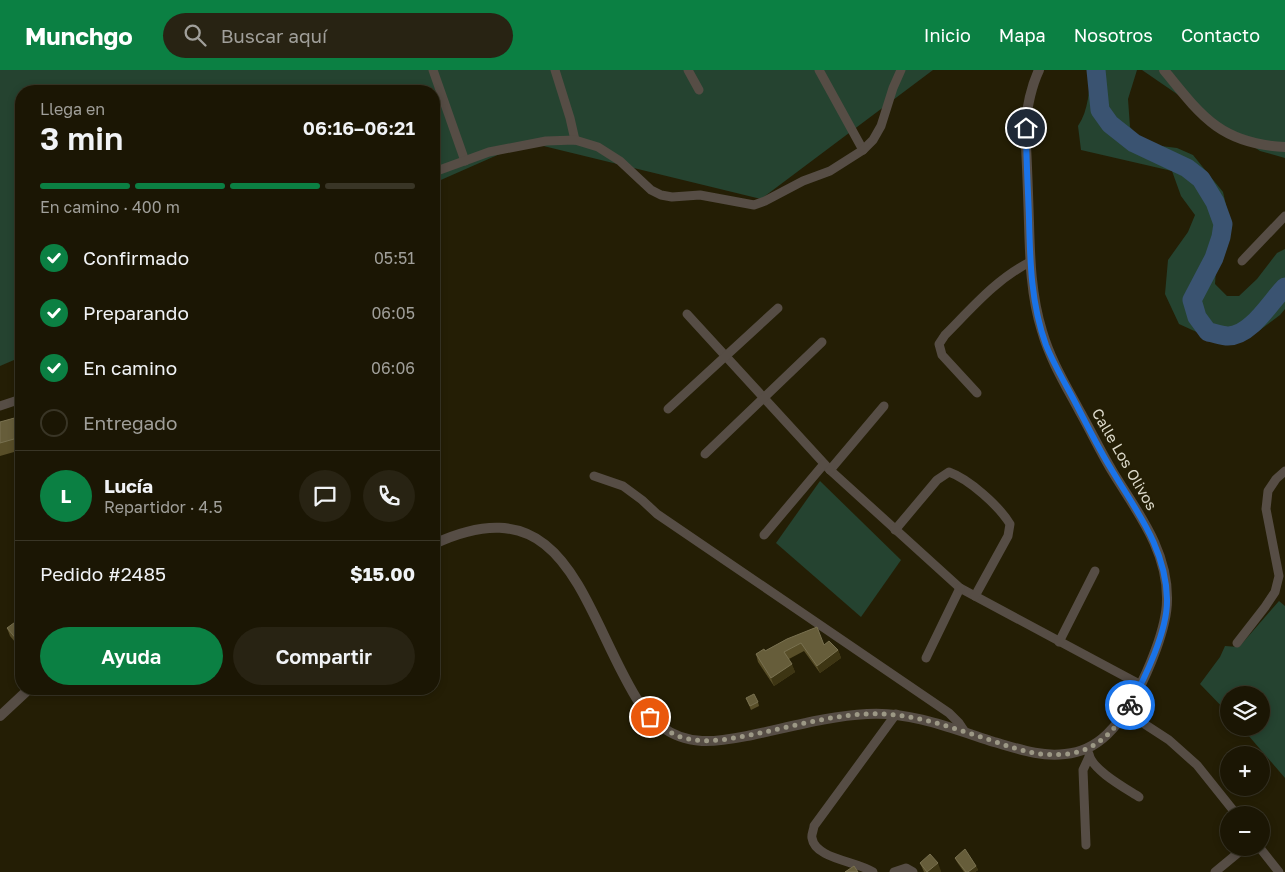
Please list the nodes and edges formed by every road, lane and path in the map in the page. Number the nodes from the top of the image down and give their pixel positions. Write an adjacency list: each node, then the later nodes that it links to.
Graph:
1 (433, 70): 8 (street)
2 (554, 70): 11 (street)
3 (688, 70): 9 (street)
4 (819, 70): 13 (street)
5 (901, 70): 13 (street)
6 (1039, 70): 18 (street, Calle Los Olivos)
7 (1164, 70): 12 (street)
8 (438, 85)
9 (700, 90)
10 (440, 91): 14 (street)
11 (574, 140): 13 (street); 14 (street)
12 (1285, 147)
13 (863, 150)
14 (464, 161): 15 (street)
15 (440, 170)
16 (1285, 216): 17 (street)
17 (1242, 261)
18 (1030, 262): 23 (street); 42 (street, Calle Los Olivos)
19 (778, 308): 22 (street)
20 (687, 314): 22 (street)
21 (822, 342): 24 (street)
22 (726, 356): 24 (street); 28 (street)
23 (976, 393)
24 (764, 398): 29 (street); 30 (street)
25 (15, 401): 26 (street)
26 (0, 406)
27 (884, 406): 30 (street)
28 (668, 409)
29 (705, 454)
30 (827, 467): 33 (street); 34 (street)
31 (1285, 470): 40 (street)
32 (594, 476): 47 (street)
33 (895, 530): 37 (street); 38 (street)
34 (764, 535)
35 (440, 542): 45 (street, Calle Los Olivos)
36 (1094, 571): 39 (street)
37 (960, 588): 38 (street); 41 (street)
38 (974, 596): 39 (street)
39 (1059, 642): 42 (street)
40 (1237, 642)
41 (926, 658)
42 (1141, 685): 44 (street, Calle Los Olivos)
43 (23, 695): 46 (street)
44 (1126, 712): 48 (street, Calle Los Olivos); 50 (street)
45 (896, 714): 47 (street, Calle Los Olivos); 54 (street)
46 (0, 716)
47 (965, 732): 48 (street, Calle Los Olivos)
48 (1089, 752): 49 (street); 51 (street)
49 (1139, 797)
50 (1230, 806)
51 (1086, 844)
52 (1234, 856): 57 (street)
53 (1266, 856): 58 (street)
54 (873, 872)
55 (894, 872): 56 (street)
56 (913, 872)
57 (1215, 872)
58 (1279, 872)

